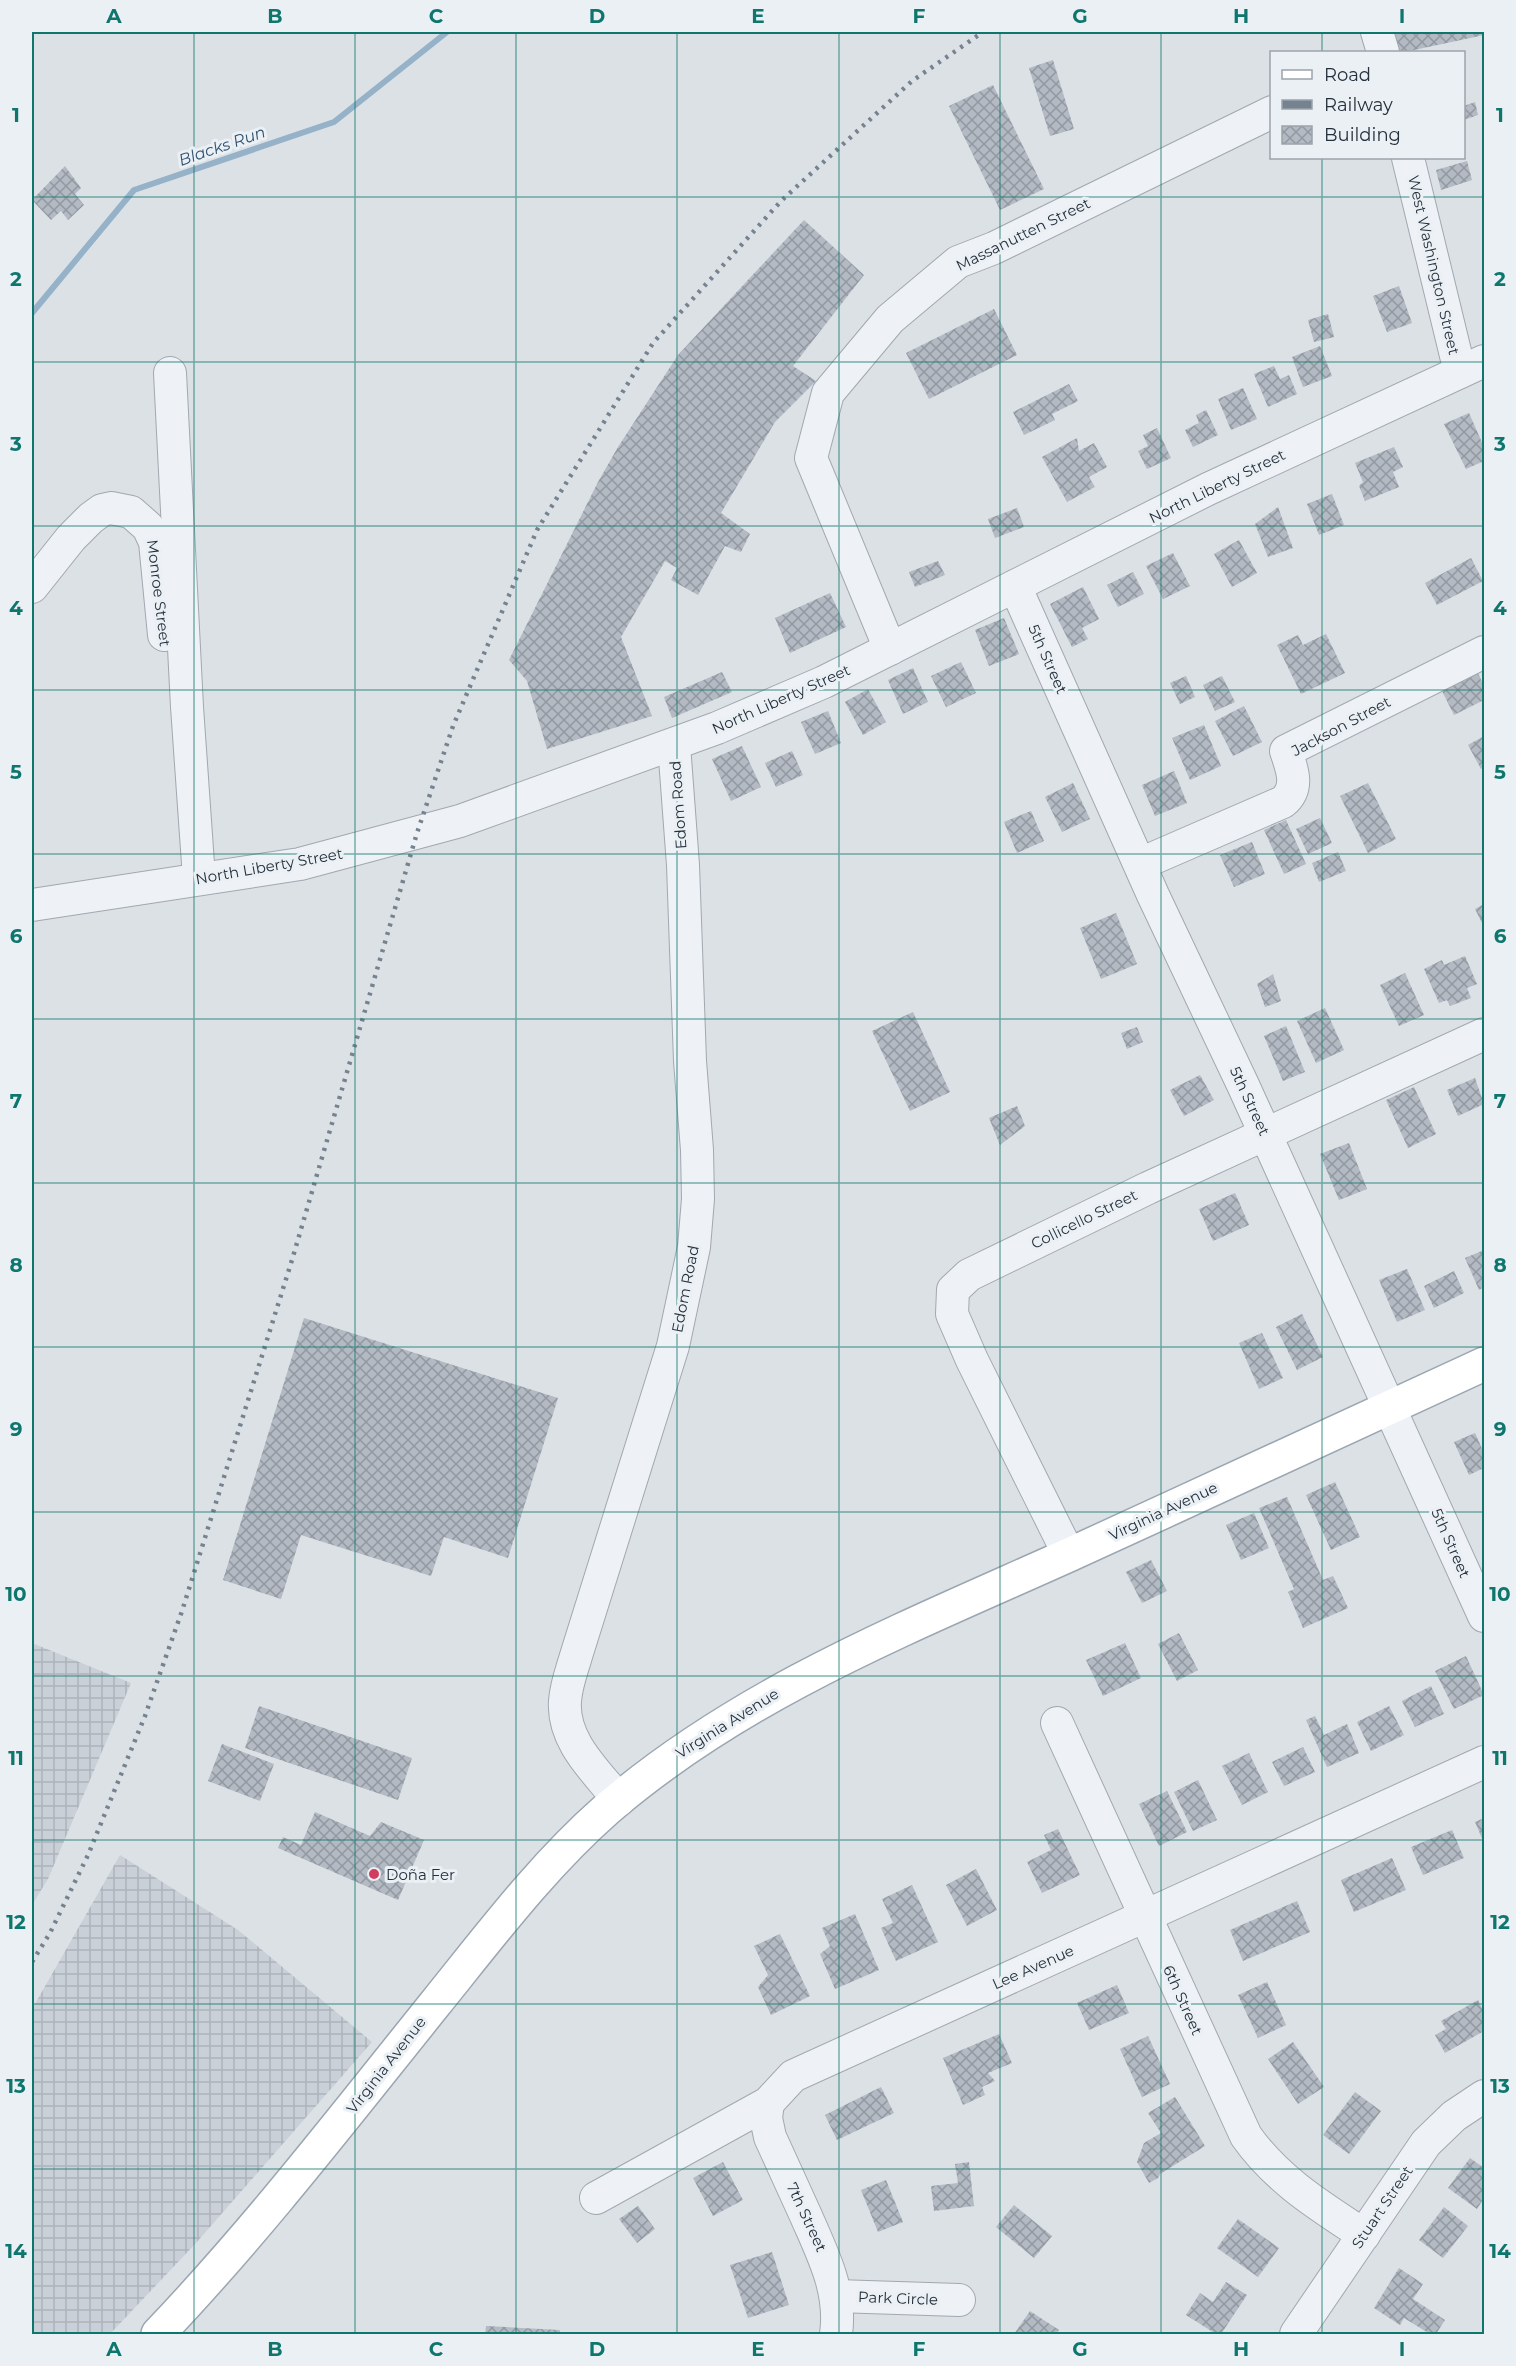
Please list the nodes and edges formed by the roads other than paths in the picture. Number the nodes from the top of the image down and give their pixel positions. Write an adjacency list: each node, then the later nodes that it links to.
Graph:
1 (1377, 32): 2 (street)
2 (1383, 51)
3 (1270, 113): 9 (street, Massanutten Street)
4 (1408, 159): 5 (street, West Washington Street)
5 (1472, 366): 7 (street, North Liberty Street)
6 (170, 373): 11 (street, Monroe Street)
7 (1015, 586): 9 (street, North Liberty Street); 13 (street, 5th Street)
8 (32, 587): 11 (street, Monroe Street)
9 (890, 649): 12 (street, North Liberty Street)
10 (1485, 652): 13 (street, Jackson Street)
11 (188, 707): 14 (street, Monroe Street)
12 (674, 745): 14 (street, North Liberty Street); 24 (street, Edom Road)
13 (1140, 864): 17 (street, 5th Street)
14 (200, 878): 15 (street, North Liberty Street)
15 (32, 905)
16 (1485, 1034): 17 (street, Collicello Street)
17 (1265, 1134): 19 (street, 5th Street); 20 (street, Collicello Street)
18 (1485, 1364): 19 (main road, Virginia Avenue)
19 (1389, 1407): 20 (main road, Virginia Avenue); 21 (street, 5th Street)
20 (1068, 1555): 24 (main road, Virginia Avenue)
21 (1485, 1616)
22 (1057, 1723): 25 (street, 6th Street)
23 (1485, 1762): 25 (street, Lee Avenue)
24 (619, 1800): 32 (main road, Virginia Avenue)
25 (1145, 1916): 27 (street, Lee Avenue); 29 (street, 6th Street)
26 (1485, 2096): 29 (street, Stuart Street)
27 (768, 2103): 28 (street, Lee Avenue); 30 (street, 7th Street)
28 (596, 2198)
29 (1364, 2235): 34 (street, Stuart Street)
30 (836, 2296): 31 (street, Park Circle); 33 (street, 7th Street)
31 (960, 2300)
32 (158, 2334)
33 (836, 2334)
34 (1296, 2334)

